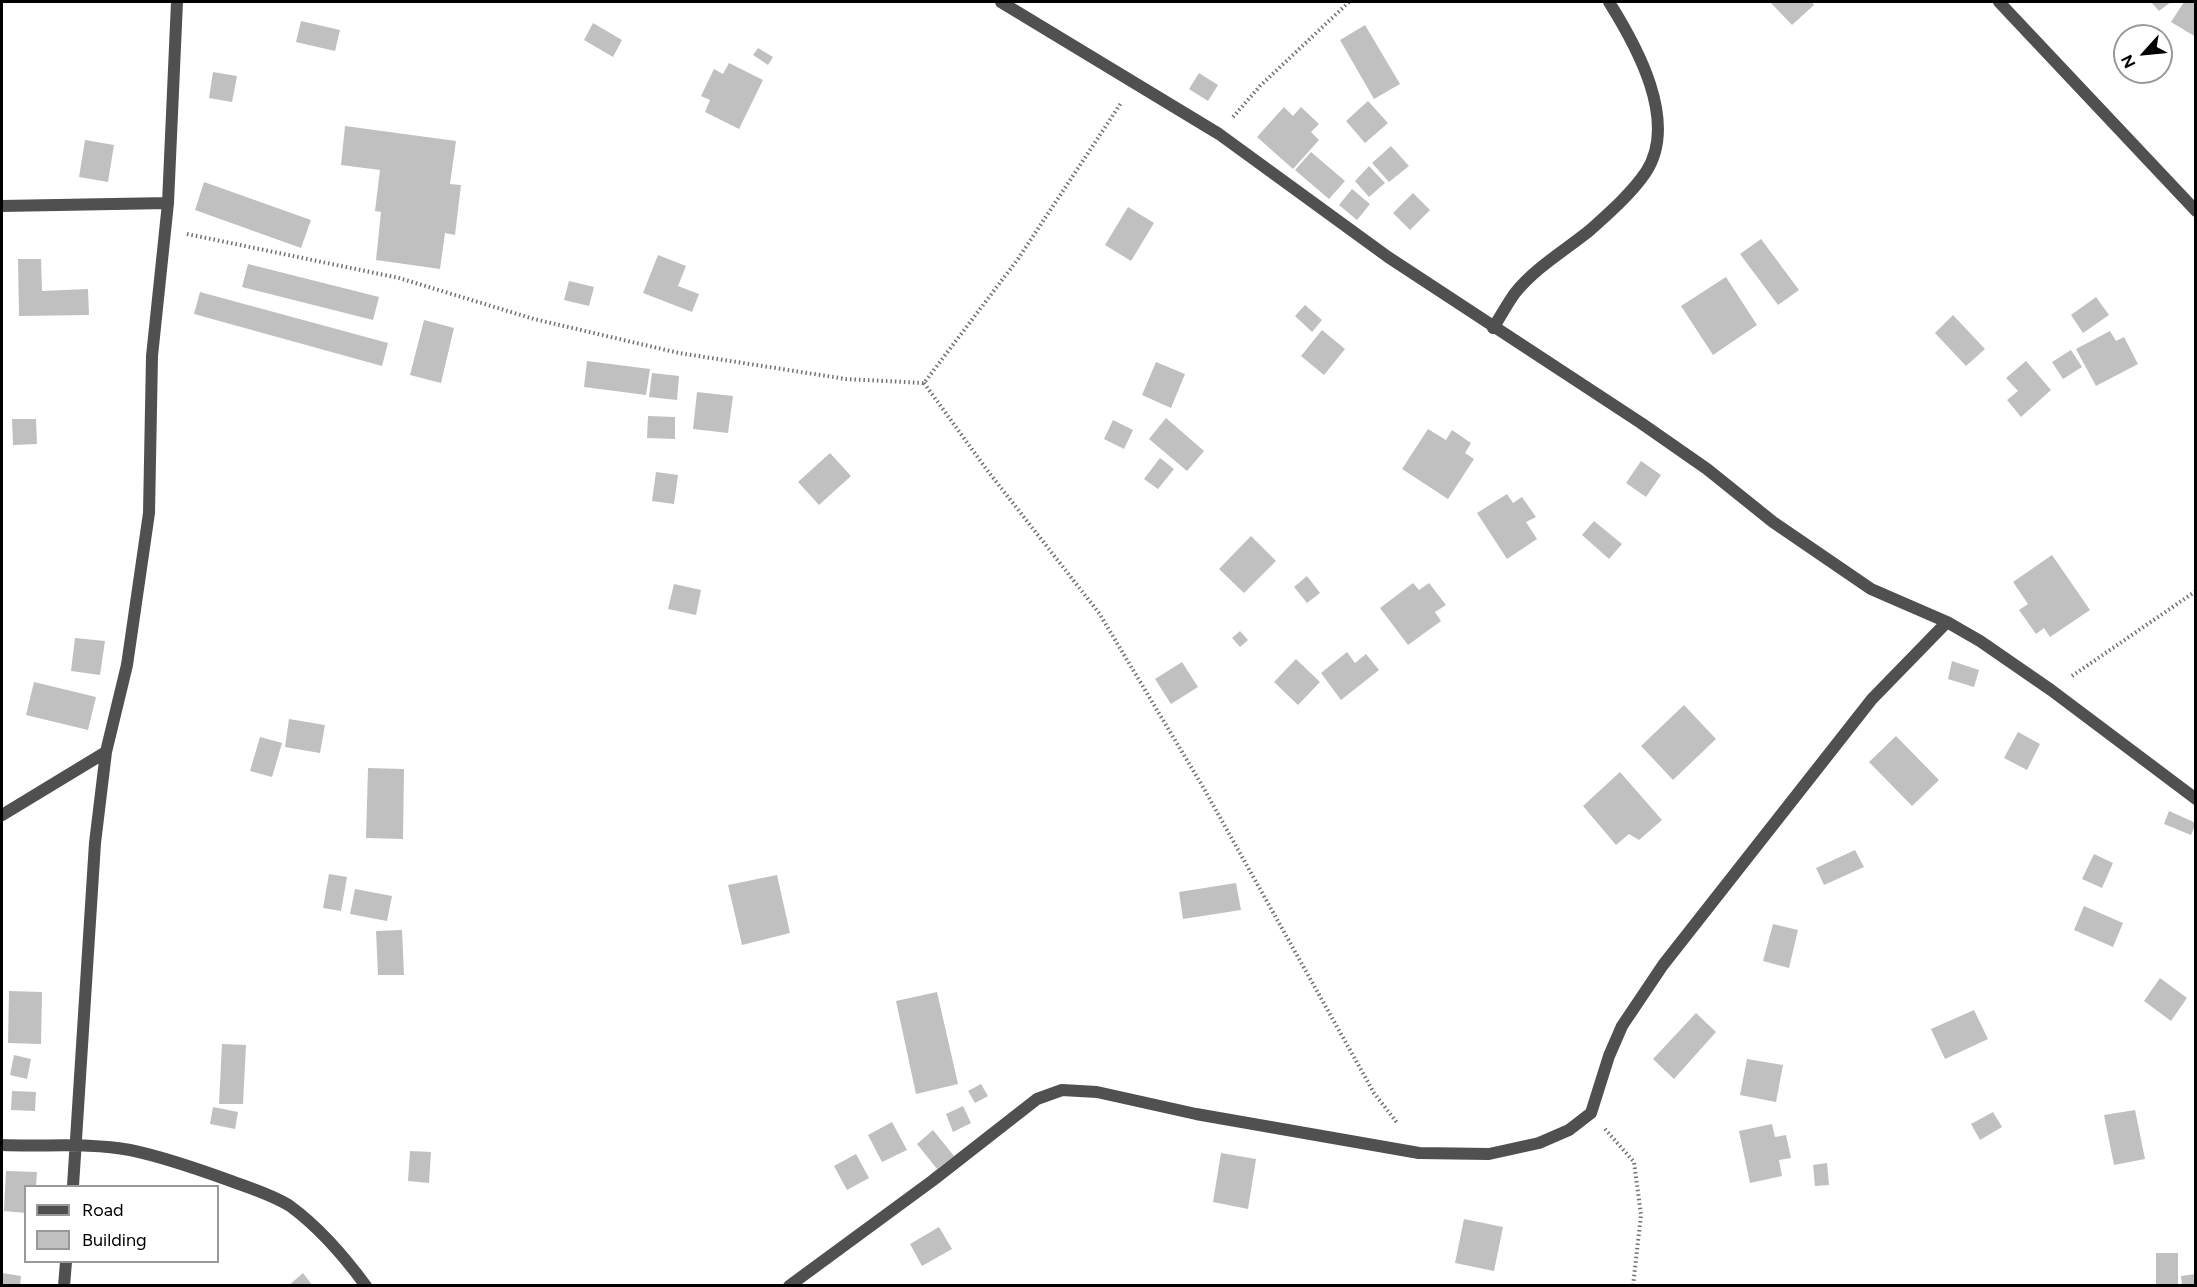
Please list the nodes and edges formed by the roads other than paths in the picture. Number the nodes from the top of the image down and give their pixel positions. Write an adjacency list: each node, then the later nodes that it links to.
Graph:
1 (177, 2): 5 (street)
2 (1001, 2): 8 (street)
3 (1609, 2): 8 (street)
4 (1999, 2): 7 (street)
5 (168, 203): 6 (street); 10 (street)
6 (2, 206)
7 (2196, 211)
8 (1493, 328): 9 (street)
9 (1947, 622): 11 (street); 19 (street)
10 (106, 752): 12 (street); 14 (street)
11 (2196, 798)
12 (2, 815)
13 (2, 1145): 14 (street)
14 (77, 1145): 15 (street); 18 (street)
15 (73, 1185)
16 (66, 1263): 17 (street)
17 (64, 1286)
18 (366, 1286)
19 (789, 1286)

